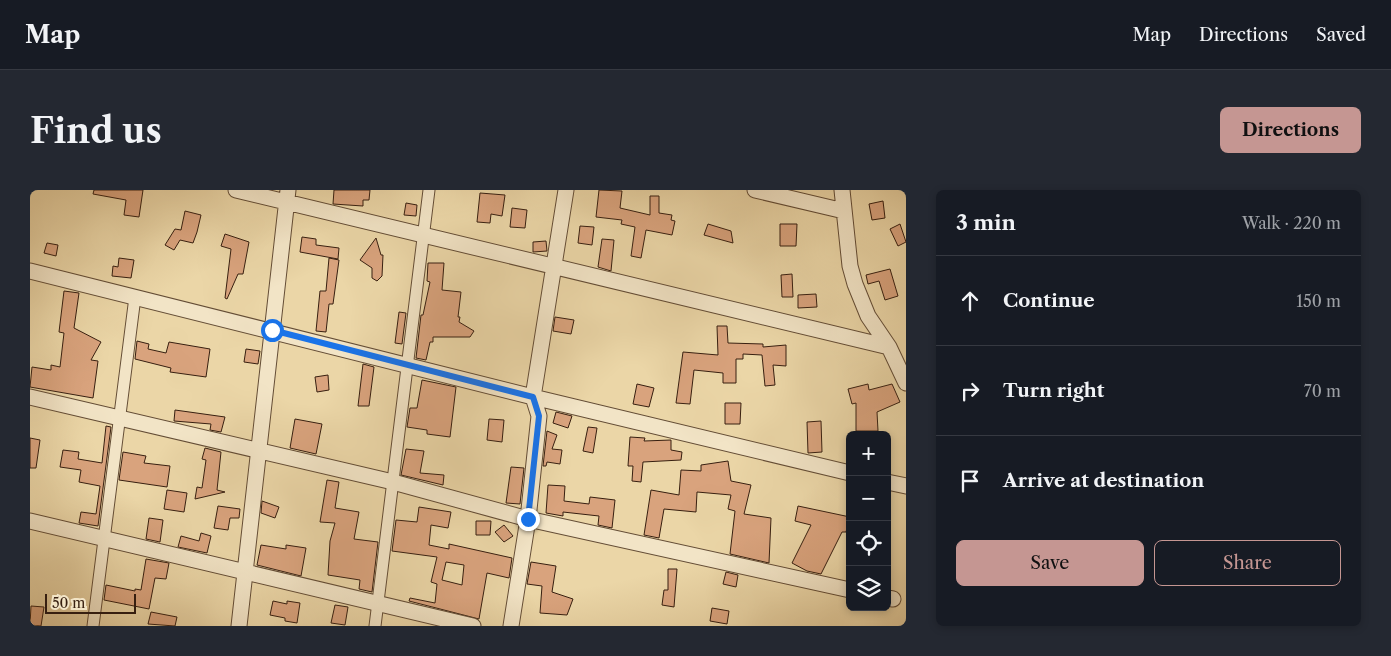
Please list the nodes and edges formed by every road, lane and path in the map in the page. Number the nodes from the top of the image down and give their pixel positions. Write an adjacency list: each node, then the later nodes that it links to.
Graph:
1 (236, 190): 6 (street)
2 (429, 190): 8 (street)
3 (566, 190): 9 (street)
4 (756, 190): 7 (street)
5 (842, 190): 7 (street)
6 (287, 196): 8 (street); 12 (street)
7 (844, 211): 13 (street)
8 (424, 235): 9 (street); 14 (street)
9 (555, 267): 13 (street); 16 (street)
10 (30, 271): 11 (street)
11 (135, 297): 12 (street); 18 (street)
12 (272, 330): 14 (street); 19 (street)
13 (889, 347): 15 (street)
14 (408, 364): 16 (street); 21 (street)
15 (906, 383)
16 (533, 397): 20 (street); 24 (street)
17 (30, 398): 18 (street)
18 (120, 418): 19 (street); 26 (street)
19 (258, 451): 21 (street); 27 (street)
20 (846, 472)
21 (393, 482): 24 (street); 29 (street)
22 (891, 483): 23 (street)
23 (906, 486)
24 (528, 519): 28 (street); 34 (street)
25 (30, 521): 26 (street)
26 (104, 539): 27 (street); 30 (street)
27 (245, 572): 29 (street); 31 (street)
28 (846, 589)
29 (378, 604): 32 (street); 33 (street)
30 (93, 626)
31 (239, 626)
32 (375, 626)
33 (473, 626)
34 (511, 626)

